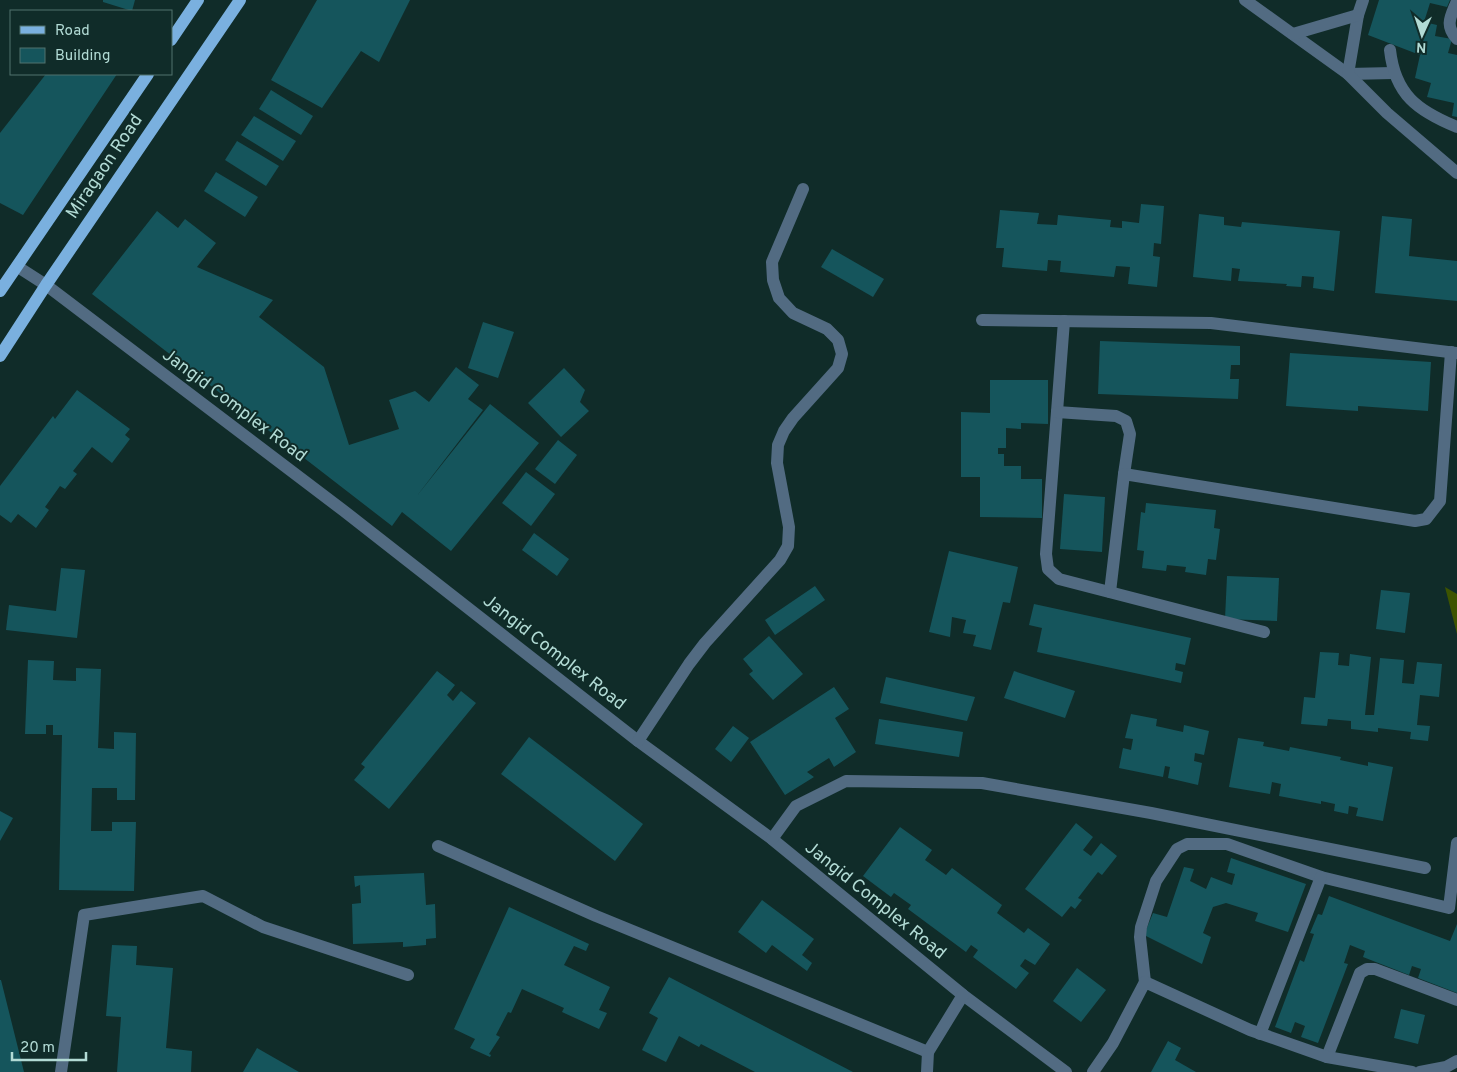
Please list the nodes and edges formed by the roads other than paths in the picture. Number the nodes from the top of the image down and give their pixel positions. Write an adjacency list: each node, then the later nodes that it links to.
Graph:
1 (198, 0): 9 (main road)
2 (240, 0): 18 (main road, Miragaon Road)
3 (1246, 0): 7 (street)
4 (1362, 0): 6 (street)
5 (1457, 1): 8 (street)
6 (1358, 15): 7 (street); 12 (street)
7 (1293, 34): 12 (street)
8 (1457, 38)
9 (172, 39)
10 (1390, 50): 11 (street)
11 (1394, 73): 12 (street); 14 (street)
12 (1348, 74): 15 (street)
13 (147, 75): 17 (main road, Miragaon Road)
14 (1457, 127)
15 (1457, 173)
16 (802, 190): 28 (street)
17 (18, 267): 18 (street, Jangid Complex Road); 19 (main road, Miragaon Road)
18 (46, 285): 23 (main road, Miragaon Road); 28 (street, Jangid Complex Road)
19 (0, 291)
20 (982, 320): 21 (street)
21 (1064, 321): 22 (street); 24 (street)
22 (1454, 352): 25 (street)
23 (0, 356)
24 (1057, 412): 25 (street); 26 (street)
25 (1124, 474): 26 (street)
26 (1110, 592): 27 (street)
27 (1264, 632)
28 (638, 741): 29 (street, Jangid Complex Road)
29 (772, 839): 32 (street); 37 (street, Jangid Complex Road)
30 (1457, 843): 34 (street)
31 (438, 846): 40 (street)
32 (1425, 868)
33 (1321, 877): 34 (street); 36 (street); 39 (street)
34 (1453, 909)
35 (408, 975): 43 (street)
36 (1145, 982): 39 (street); 46 (street)
37 (963, 995): 40 (street); 45 (street, Jangid Complex Road)
38 (1457, 1000): 41 (street)
39 (1260, 1034): 41 (street)
40 (928, 1052): 44 (street)
41 (1327, 1057): 47 (street)
42 (1457, 1061): 48 (street)
43 (61, 1072)
44 (926, 1072)
45 (1066, 1072)
46 (1093, 1072)
47 (1412, 1072)
48 (1420, 1072)

